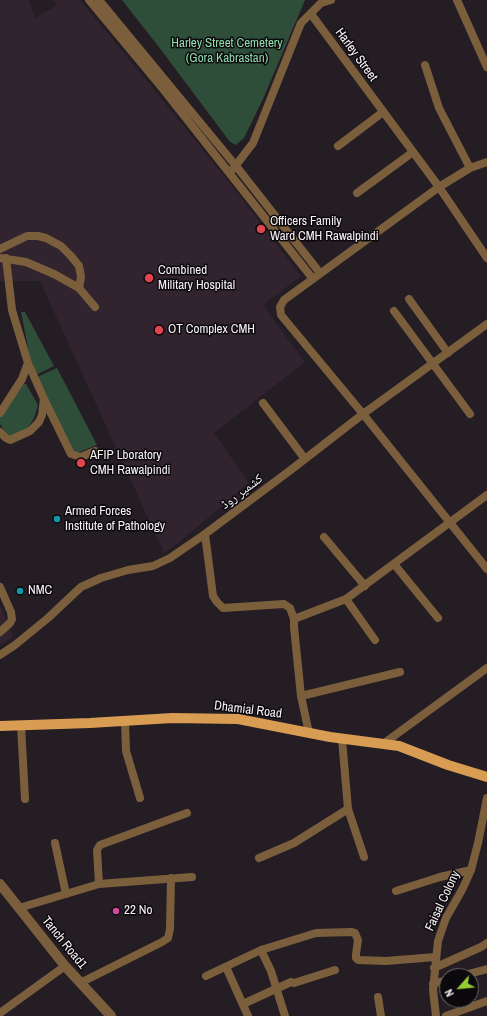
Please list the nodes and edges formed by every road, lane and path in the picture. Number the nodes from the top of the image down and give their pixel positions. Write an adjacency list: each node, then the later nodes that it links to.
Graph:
1 (89, 0): 14 (street)
2 (99, 0): 12 (street)
3 (331, 0): 5 (street)
4 (457, 0): 7 (street)
5 (311, 14): 8 (street, Harley Street); 12 (street)
6 (425, 65): 13 (street)
7 (487, 67)
8 (383, 112): 9 (street); 10 (street, Harley Street)
9 (338, 146)
10 (412, 152): 15 (street, Harley Street); 16 (street)
11 (487, 162): 13 (street)
12 (236, 166): 14 (street); 20 (street)
13 (470, 168): 15 (street)
14 (230, 173): 21 (street)
15 (439, 187): 19 (street, Harley Street); 20 (street)
16 (357, 193)
17 (0, 249): 22 (street)
18 (3, 258): 22 (street); 28 (street)
19 (487, 258)
20 (320, 273): 21 (street)
21 (313, 279): 33 (street)
22 (78, 288): 24 (street)
23 (409, 299): 27 (street)
24 (95, 307)
25 (394, 311): 29 (street)
26 (487, 324): 27 (street, کشمیر روڈ)
27 (448, 353): 29 (street, کشمیر روڈ)
28 (28, 363): 30 (street); 32 (street)
29 (433, 364): 33 (street, کشمیر روڈ); 34 (street)
30 (44, 399): 35 (street); 36 (street)
31 (263, 403): 37 (street)
32 (0, 414)
33 (363, 414): 37 (street, کشمیر روڈ); 39 (street)
34 (470, 414)
35 (0, 432)
36 (95, 451)
37 (306, 459): 40 (street, کشمیر روڈ)
38 (487, 495): 39 (street)
39 (450, 522): 42 (street); 43 (street)
40 (205, 534): 48 (street); 51 (street, کشمیر روڈ)
41 (324, 537): 44 (street)
42 (394, 564): 44 (street); 47 (street)
43 (487, 569)
44 (365, 586): 46 (street)
45 (0, 587): 49 (street)
46 (346, 599): 48 (street); 50 (street)
47 (438, 618)
48 (294, 619): 54 (street)
49 (0, 632)
50 (375, 640)
51 (0, 655)
52 (486, 670): 60 (street)
53 (400, 672): 54 (street)
54 (301, 696): 58 (street)
55 (125, 721): 56 (main road, Dhamial Road); 58 (main road, Dhamial Road); 62 (street)
56 (21, 725): 57 (main road, Dhamial Road); 64 (street)
57 (0, 726)
58 (309, 733): 59 (main road, Dhamial Road)
59 (342, 739): 60 (main road, Dhamial Road); 65 (street)
60 (383, 744): 61 (main road, Dhamial Road)
61 (487, 777)
62 (140, 798)
63 (487, 798): 70 (street, Faisal Colony)
64 (25, 799)
65 (348, 809): 68 (street); 69 (street)
66 (187, 813): 74 (street)
67 (55, 843): 76 (street)
68 (364, 857)
69 (259, 858)
70 (471, 870): 75 (street); 80 (street, Faisal Colony)
71 (192, 877): 72 (street)
72 (171, 878): 74 (street); 87 (street)
73 (0, 884): 77 (street, Tanch Road1)
74 (99, 884): 76 (street)
75 (396, 891)
76 (66, 894): 77 (street)
77 (19, 908): 81 (street, Tanch Road1)
78 (487, 942): 83 (street)
79 (261, 950): 80 (street); 82 (street); 89 (street)
80 (435, 956): 83 (street, Faisal Colony)
81 (65, 966): 87 (street, Tanch Road1); 93 (street)
82 (226, 967): 85 (street); 92 (street)
83 (434, 968): 88 (street, Faisal Colony)
84 (334, 970): 89 (street)
85 (206, 976)
86 (439, 982): 88 (street)
87 (80, 983): 94 (street, Tanch Road1)
88 (433, 984): 98 (street, Faisal Colony)
89 (276, 988): 92 (street); 96 (street)
90 (378, 997): 97 (street)
91 (487, 1001): 99 (street)
92 (243, 1004): 95 (street)
93 (0, 1013)
94 (111, 1016)
95 (248, 1016)
96 (285, 1016)
97 (381, 1016)
98 (436, 1016)
99 (446, 1016)

